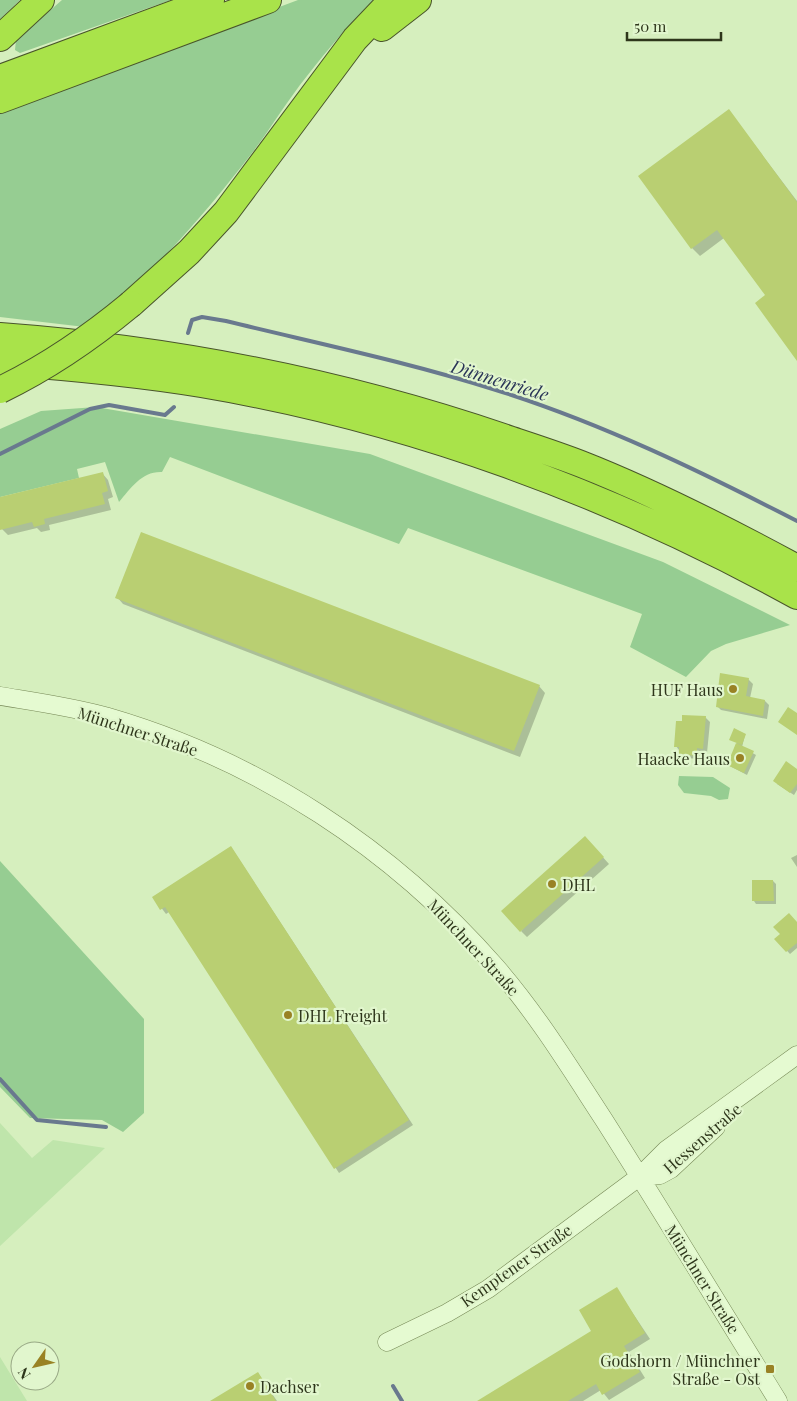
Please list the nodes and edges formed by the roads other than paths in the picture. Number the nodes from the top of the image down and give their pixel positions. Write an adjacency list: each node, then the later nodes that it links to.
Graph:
1 (41, 0): 6 (highway)
2 (212, 0): 8 (highway)
3 (268, 0): 8 (highway)
4 (392, 0): 7 (highway)
5 (418, 0): 7 (highway)
6 (0, 38)
7 (323, 80): 11 (highway, bridge)
8 (4, 91)
9 (0, 336): 12 (highway)
10 (0, 362): 13 (highway)
11 (0, 390)
12 (797, 568)
13 (797, 596)
14 (0, 696): 16 (street, Münchner Straße)
15 (797, 1055): 16 (street, Hessenstraße)
16 (639, 1177): 17 (street, Kemptener Straße); 18 (street, Münchner Straße)
17 (387, 1342)
18 (778, 1401)

